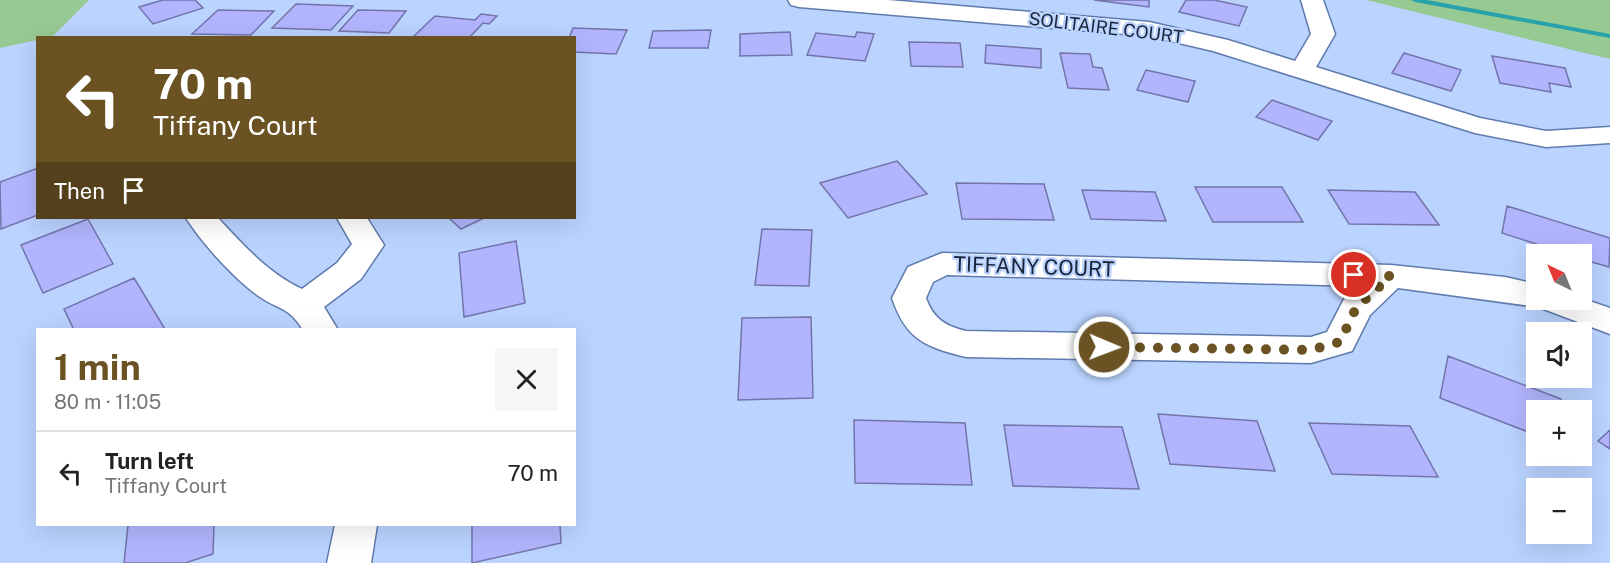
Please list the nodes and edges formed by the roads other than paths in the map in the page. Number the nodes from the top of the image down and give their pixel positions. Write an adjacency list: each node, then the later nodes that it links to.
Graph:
1 (799, 0): 3 (street, SOLITAIRE COURT)
2 (1312, 0): 3 (street)
3 (1302, 70): 4 (street, SOLITAIRE COURT)
4 (1610, 135)
5 (202, 219): 10 (street)
6 (353, 219): 10 (street)
7 (1391, 276): 7 (street, TIFFANY COURT); 8 (street, TIFFANY COURT)
8 (1526, 294)
9 (1579, 310): 11 (street)
10 (312, 317)
11 (1610, 321)
12 (356, 526): 13 (street)
13 (349, 563)

